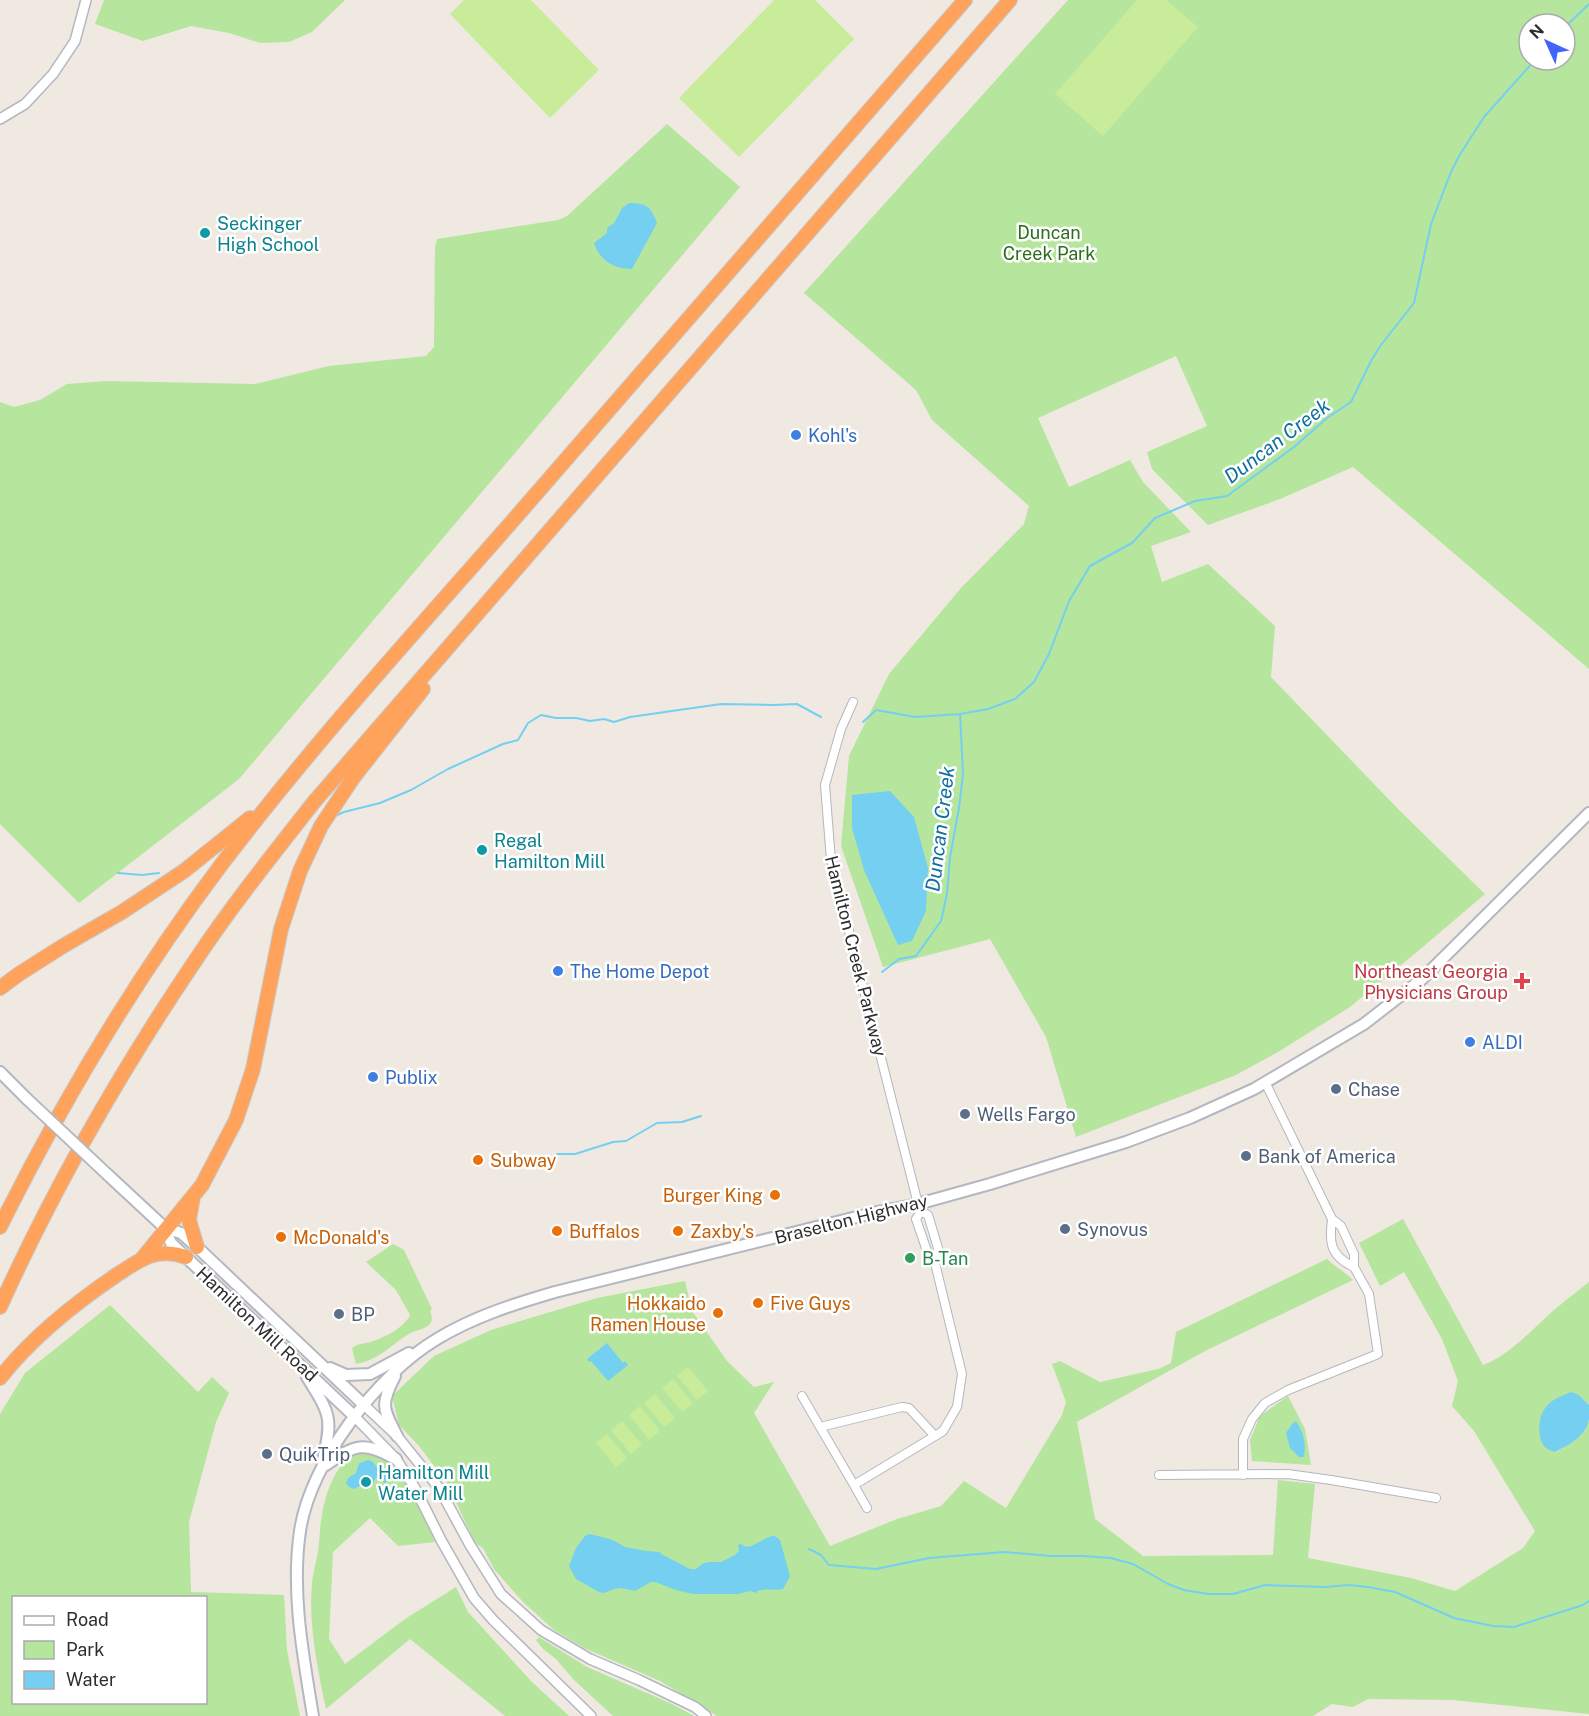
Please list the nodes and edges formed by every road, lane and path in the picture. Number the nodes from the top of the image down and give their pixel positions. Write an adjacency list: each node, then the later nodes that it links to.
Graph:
1 (86, 0): 4 (street)
2 (965, 0): 7 (highway)
3 (1010, 0): 5 (highway)
4 (0, 119)
5 (481, 609): 12 (highway); 21 (highway)
6 (854, 702): 13 (street, Hamilton Creek Parkway)
7 (270, 802): 9 (highway); 15 (highway)
8 (1589, 813): 11 (main road, Braselton Highway)
9 (0, 988)
10 (0, 1072): 16 (main road, Hamilton Mill Road, bridge)
11 (1266, 1082): 13 (main road, Braselton Highway); 14 (street)
12 (193, 1196): 16 (highway); 17 (highway)
13 (919, 1207): 22 (main road, Braselton Highway); 32 (street, Hamilton Creek Parkway)
14 (1332, 1219): 20 (street); 20 (street)
15 (0, 1227)
16 (165, 1228): 17 (main road, Hamilton Mill Road); 18 (main road, Hamilton Mill Road); 19 (highway)
17 (197, 1247): 23 (main road, Hamilton Mill Road)
18 (186, 1257): 19 (highway); 24 (main road, Hamilton Mill Road)
19 (141, 1260): 26 (highway)
20 (1354, 1267): 36 (street)
21 (0, 1306)
22 (435, 1340): 23 (main road); 25 (main road, Braselton Highway)
23 (319, 1362): 28 (main road, Hamilton Mill Road)
24 (299, 1364): 29 (main road, Hamilton Mill Road); 34 (main road)
25 (399, 1368): 28 (main road, Braselton Highway); 31 (main road)
26 (0, 1378)
27 (802, 1396): 30 (street)
28 (364, 1405): 29 (main road, Braselton Highway); 31 (street)
29 (354, 1416): 33 (street); 34 (main road, Braselton Highway)
30 (820, 1426): 32 (street); 37 (street)
31 (398, 1436): 42 (street)
32 (935, 1437): 37 (street, Hamilton Creek Parkway)
33 (396, 1459): 34 (main road); 41 (street)
34 (321, 1468): 40 (main road, Braselton Highway)
35 (1159, 1475): 36 (street)
36 (1243, 1475): 38 (street)
37 (854, 1485): 39 (street)
38 (1436, 1497)
39 (867, 1508)
40 (313, 1716)
41 (591, 1716)
42 (706, 1716)

